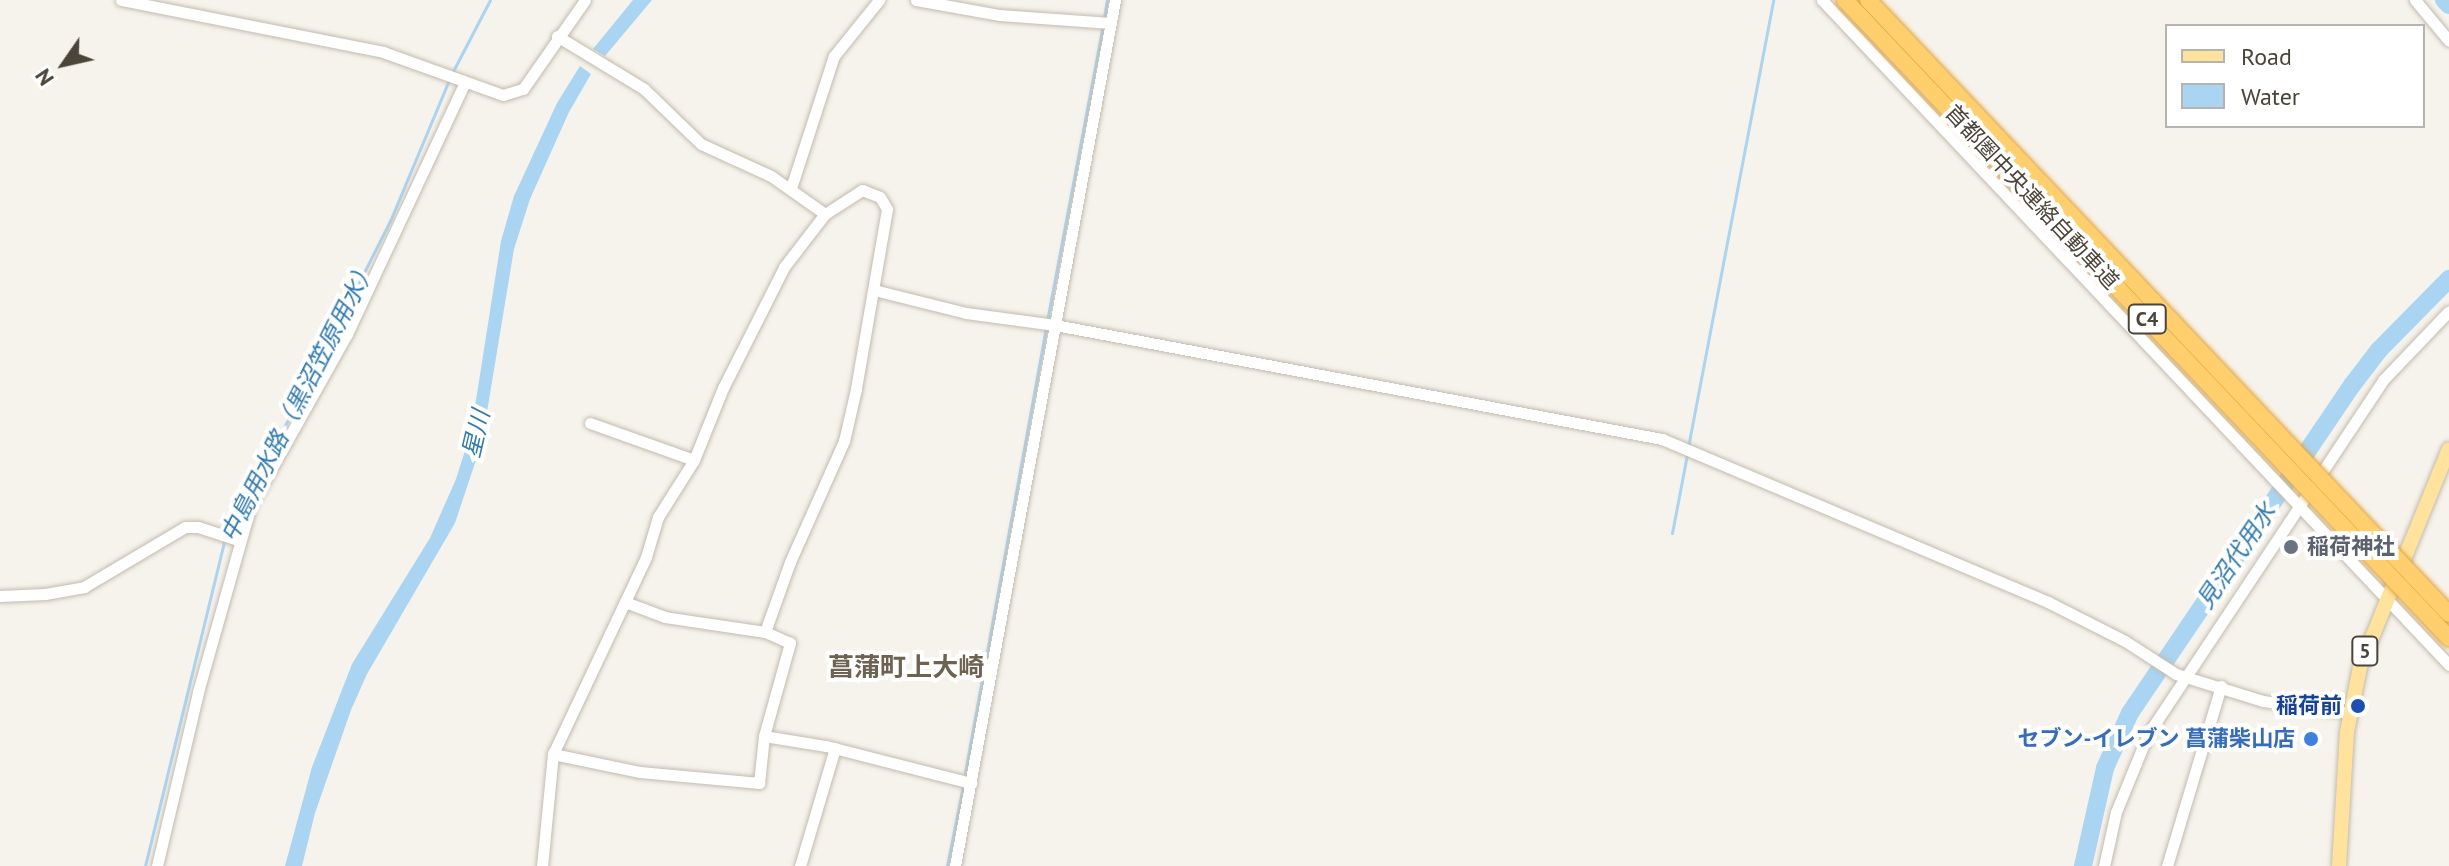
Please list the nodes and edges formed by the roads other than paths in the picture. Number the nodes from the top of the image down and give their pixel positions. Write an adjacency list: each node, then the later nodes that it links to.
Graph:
1 (121, 0): 14 (street)
2 (585, 0): 12 (street)
3 (879, 0): 15 (street)
4 (916, 0): 10 (street)
5 (1115, 0): 11 (street)
6 (1822, 0): 23 (street)
7 (1845, 0): 30 (highway, 首都圏中央連絡自動車道 / C4, bridge)
8 (1868, 0): 28 (highway, 首都圏中央連絡自動車道 / C4, bridge)
9 (2415, 0): 13 (street)
10 (961, 4): 11 (street)
11 (1111, 23): 19 (street)
12 (557, 36): 14 (street); 15 (street)
13 (2449, 41)
14 (456, 78): 24 (street)
15 (791, 188): 16 (street)
16 (825, 214): 17 (street); 22 (street)
17 (874, 290): 19 (street); 29 (street)
18 (2449, 311): 23 (street)
19 (1055, 325): 32 (street); 38 (street)
20 (590, 423): 22 (street)
21 (2449, 449): 26 (main road, 5)
22 (694, 460): 27 (street)
23 (2298, 507): 26 (street); 32 (street)
24 (235, 539): 25 (street); 39 (street)
25 (0, 596)
26 (2385, 598): 31 (street); 34 (main road, 5)
27 (625, 602): 29 (street); 37 (street)
28 (2449, 614)
29 (765, 632): 35 (street)
30 (2449, 638)
31 (2449, 665)
32 (2181, 676): 33 (street); 43 (street)
33 (2221, 686): 34 (street); 44 (street)
34 (2350, 713): 45 (main road, 5)
35 (764, 736): 36 (street); 37 (street)
36 (835, 748): 38 (street); 41 (street)
37 (553, 754): 40 (street)
38 (971, 783): 42 (street)
39 (157, 866)
40 (542, 866)
41 (800, 866)
42 (955, 866)
43 (2104, 866)
44 (2167, 866)
45 (2339, 866)

